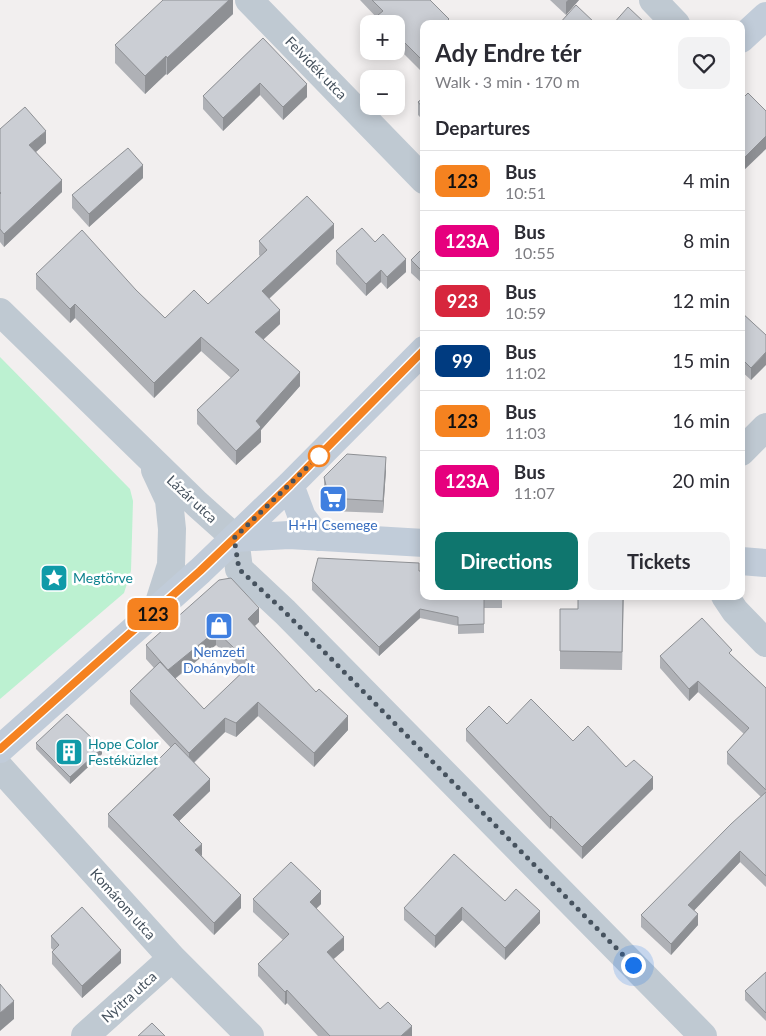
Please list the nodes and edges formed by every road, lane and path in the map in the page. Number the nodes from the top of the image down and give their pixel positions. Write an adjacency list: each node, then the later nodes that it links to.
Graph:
1 (249, 0): 6 (street, Felvidék utca)
2 (653, 0): 4 (street)
3 (766, 16): 5 (street)
4 (672, 20)
5 (745, 35)
6 (420, 176)
7 (0, 312): 11 (street, Lázár utca)
8 (420, 354): 12 (street)
9 (766, 428): 10 (street)
10 (745, 448)
11 (151, 459): 14 (street, Lázár utca); 19 (street)
12 (290, 485): 13 (street); 14 (street)
13 (317, 537): 14 (street); 15 (street)
14 (234, 538): 19 (street); 26 (street)
15 (420, 543)
16 (745, 561): 17 (street)
17 (766, 563)
18 (727, 600): 20 (street)
19 (156, 612): 21 (street)
20 (766, 643)
21 (0, 749)
22 (0, 768): 23 (street, Komárom utca)
23 (172, 958): 24 (street, Nyitra utca); 25 (street, Komárom utca)
24 (85, 1036)
25 (250, 1036)
26 (703, 1036)

